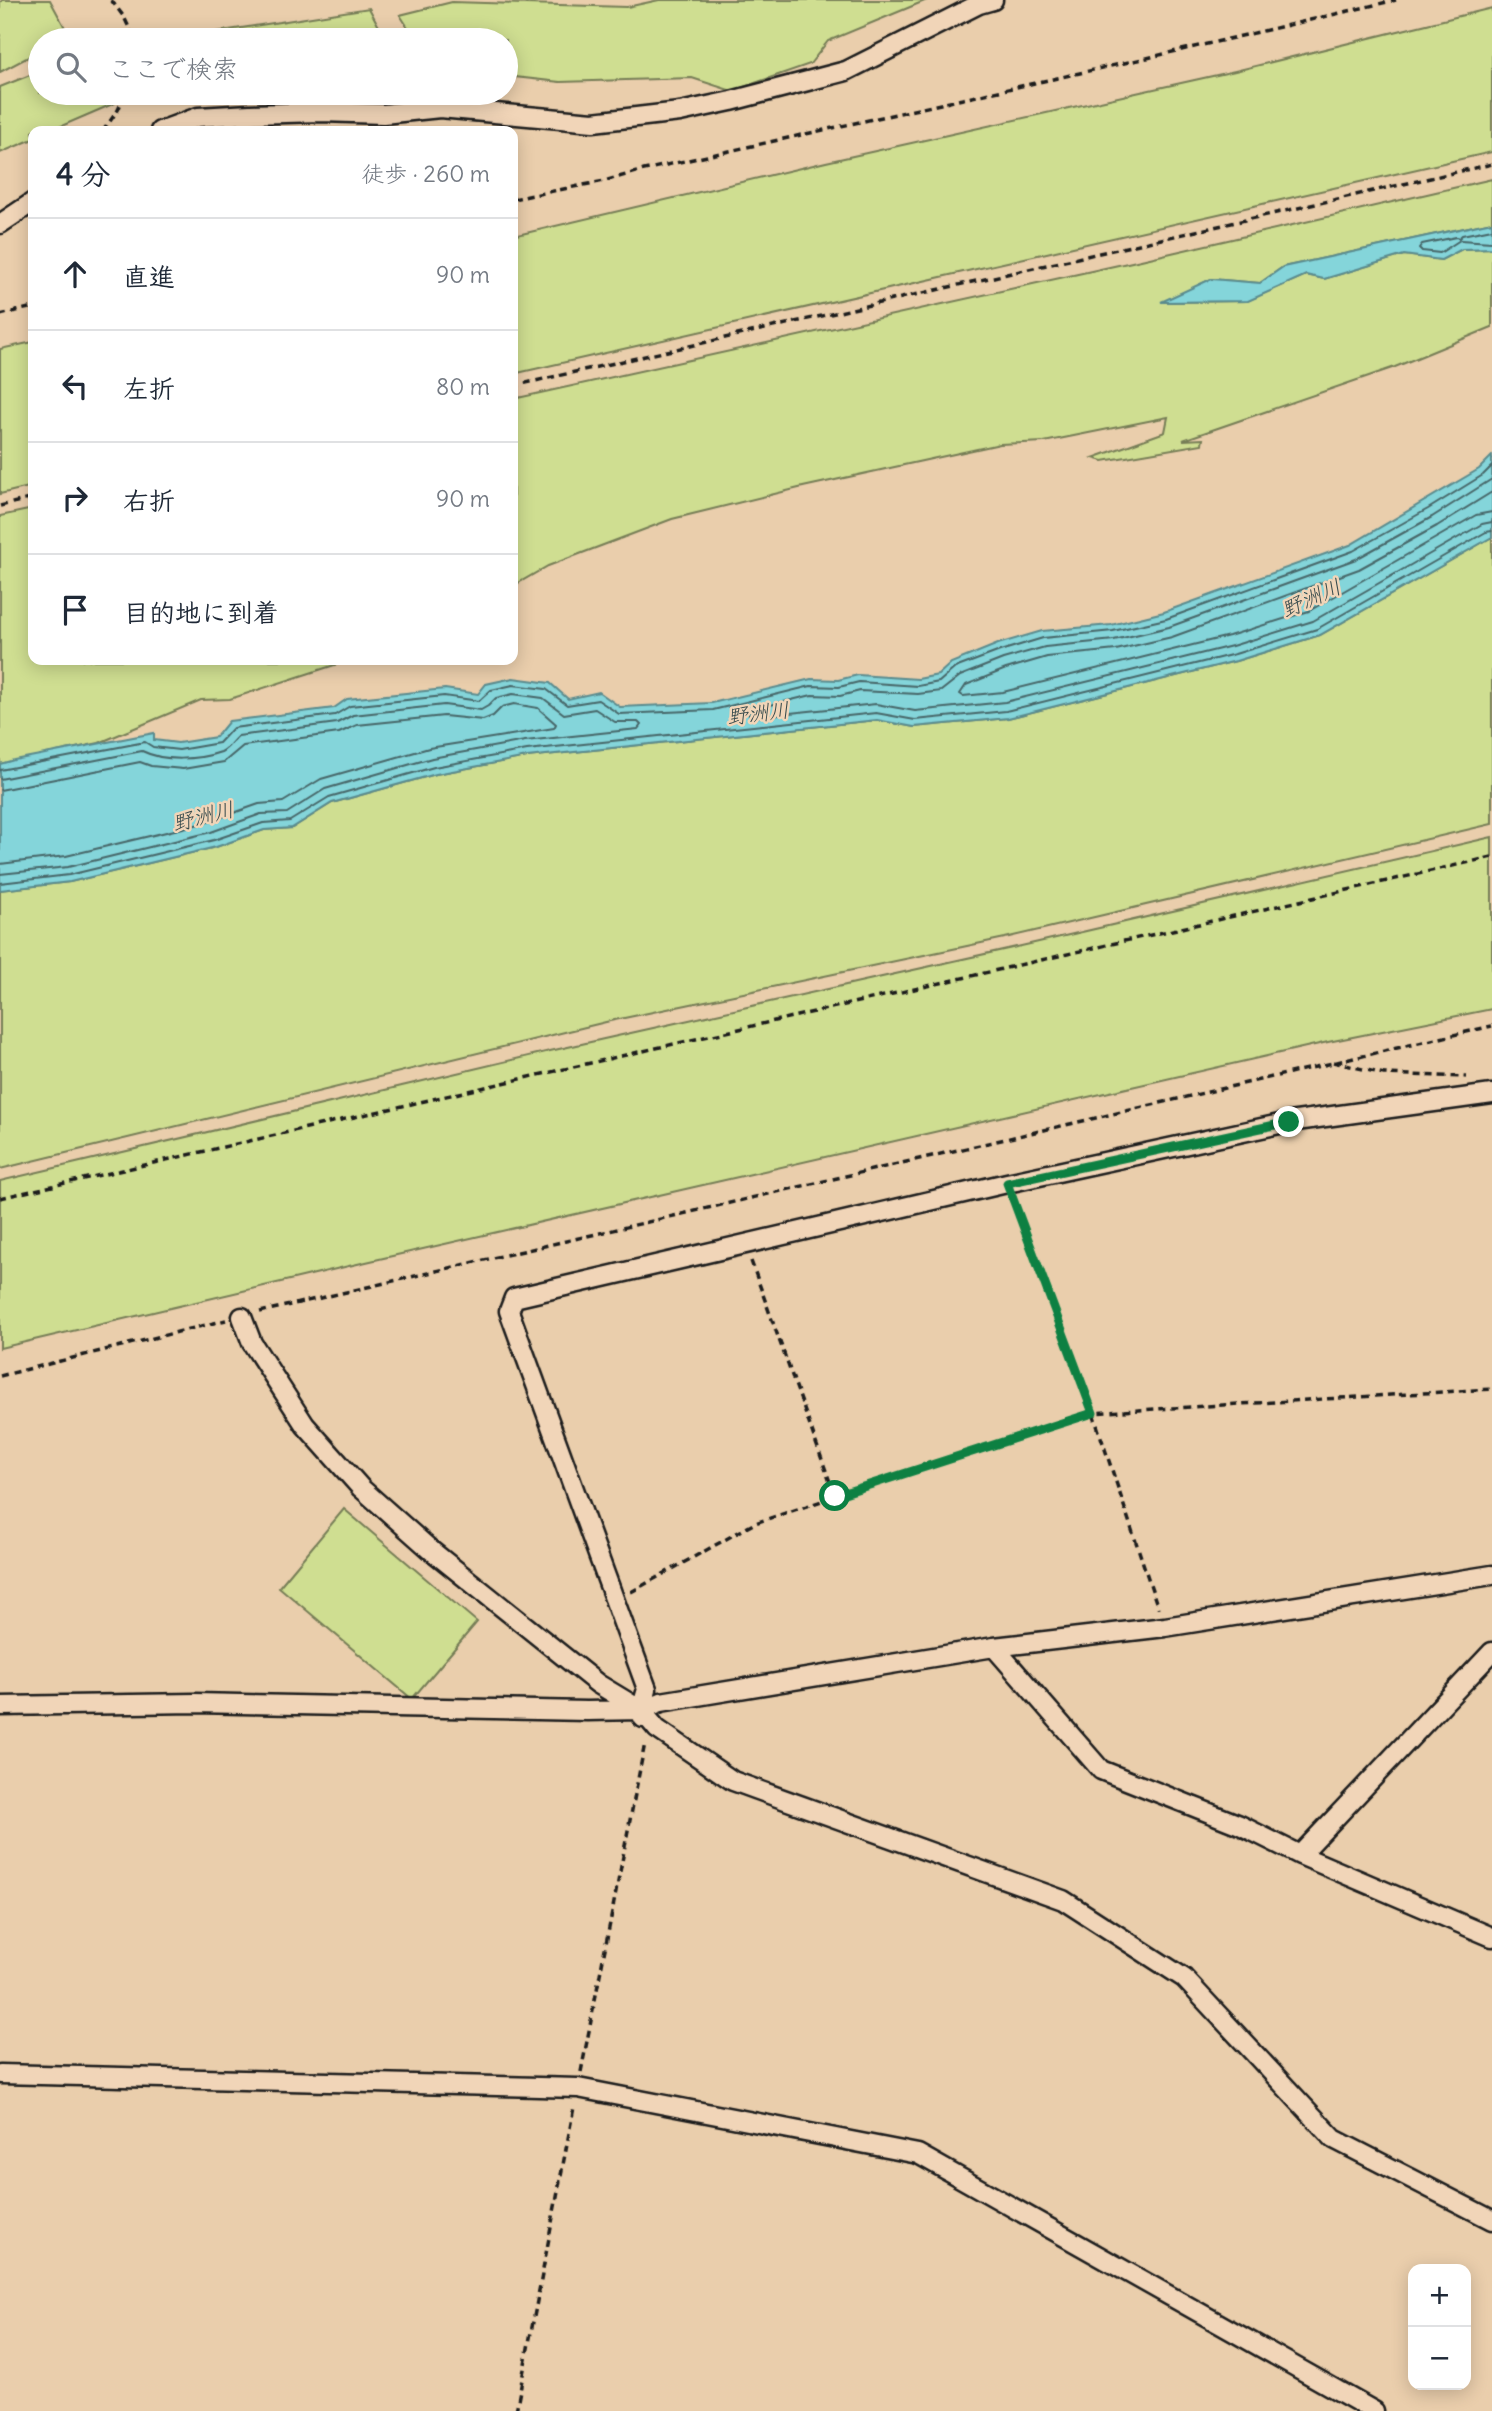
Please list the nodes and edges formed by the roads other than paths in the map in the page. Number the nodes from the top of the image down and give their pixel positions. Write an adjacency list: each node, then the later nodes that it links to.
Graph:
1 (993, 0): 2 (street)
2 (174, 126)
3 (28, 205): 4 (street)
4 (0, 224)
5 (1492, 1094): 11 (street)
6 (242, 1317): 11 (street)
7 (1492, 1574): 8 (street)
8 (994, 1647): 11 (street); 13 (street)
9 (1492, 1652): 13 (street)
10 (0, 1706): 11 (street)
11 (641, 1710): 12 (street); 16 (street)
12 (647, 1732)
13 (1300, 1855): 14 (street)
14 (1492, 1937)
15 (0, 2074): 17 (street)
16 (1492, 2220)
17 (1374, 2411)

